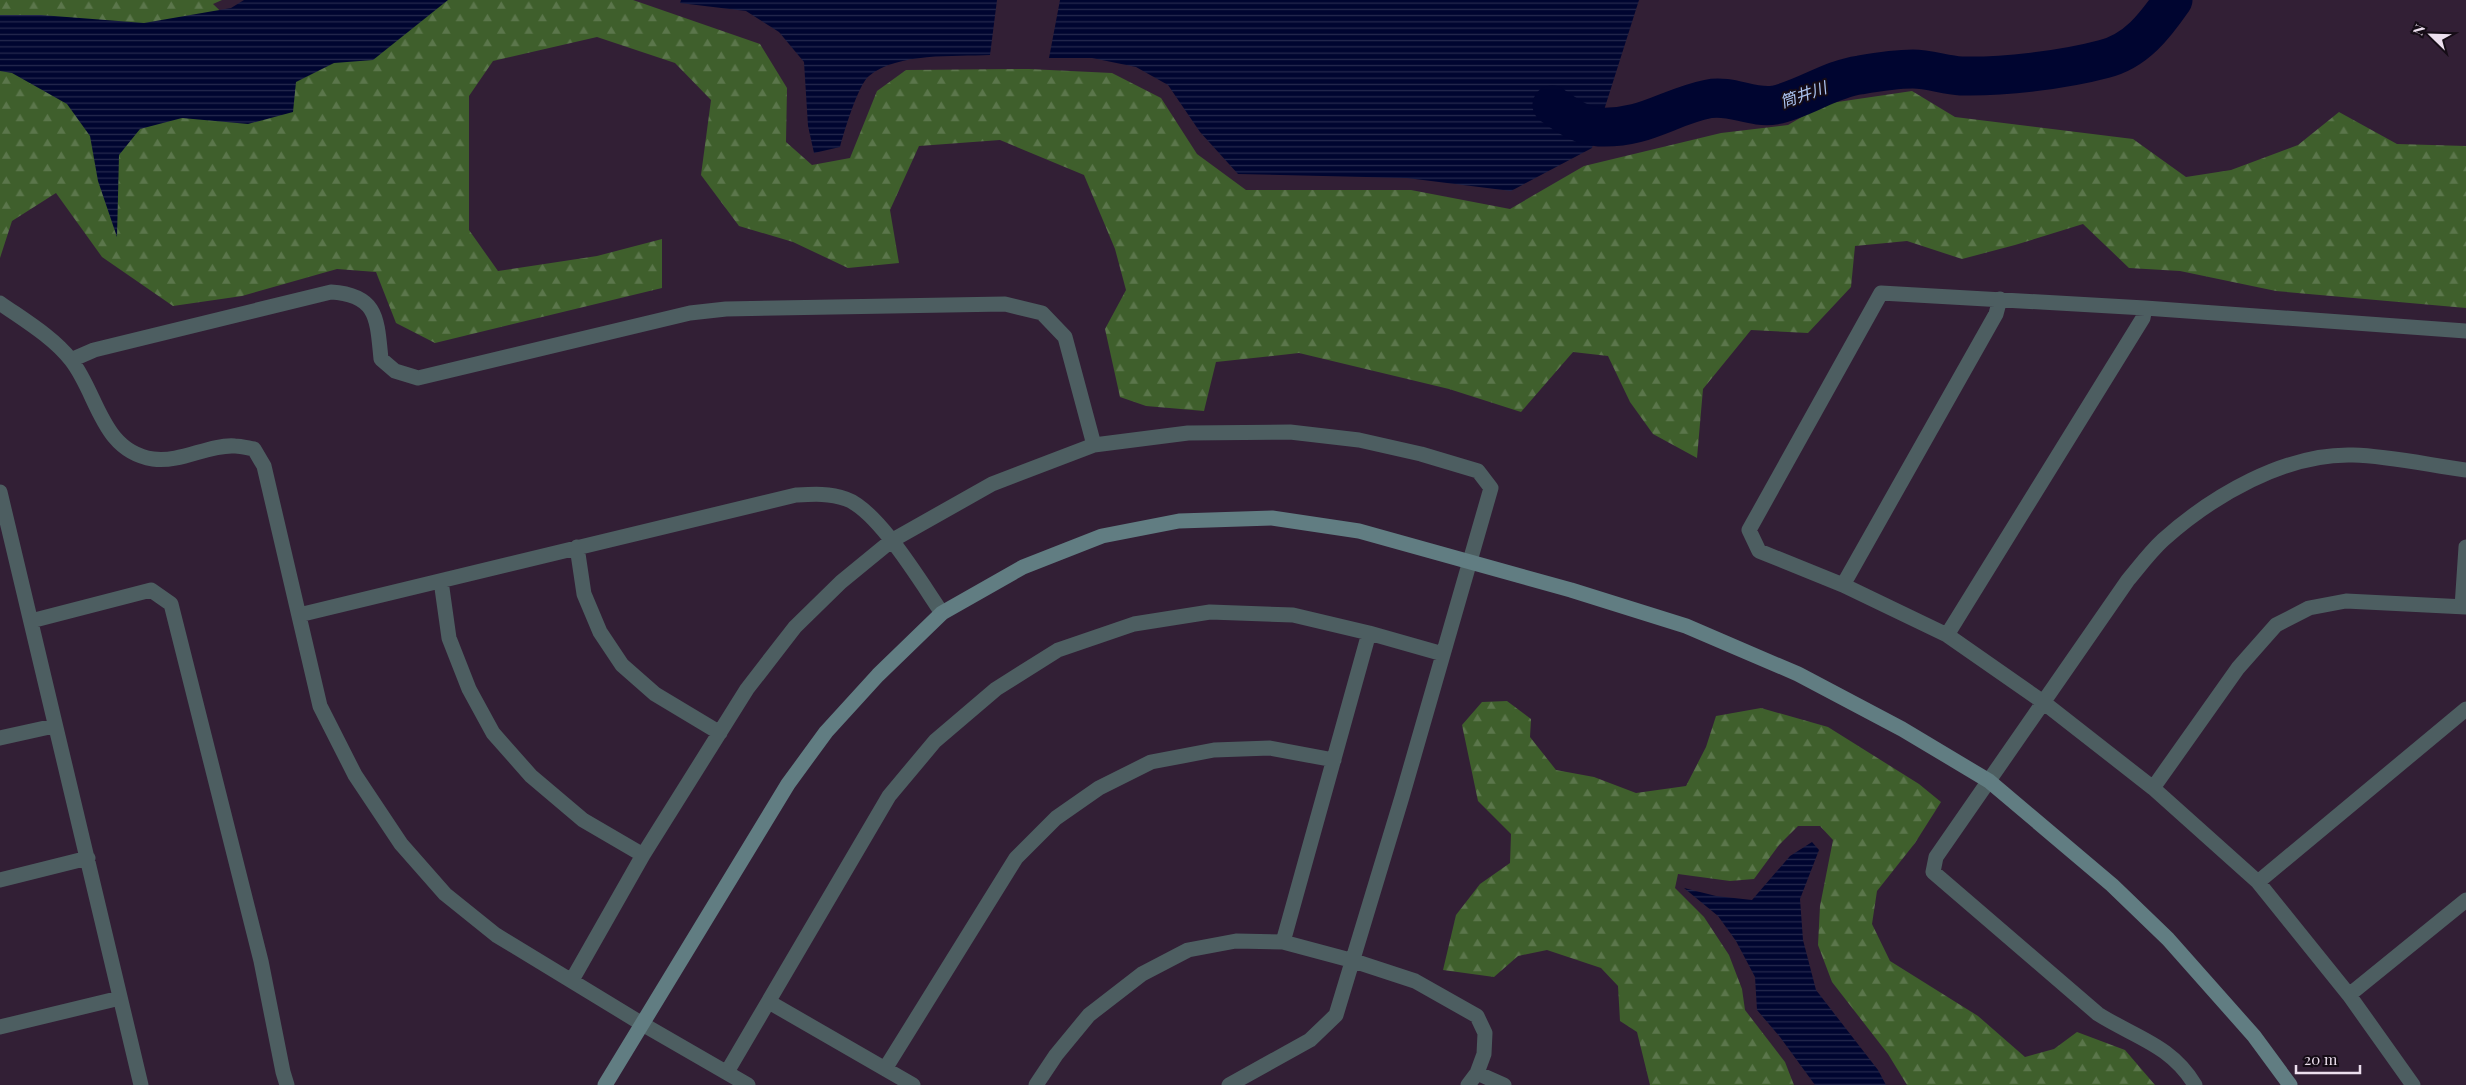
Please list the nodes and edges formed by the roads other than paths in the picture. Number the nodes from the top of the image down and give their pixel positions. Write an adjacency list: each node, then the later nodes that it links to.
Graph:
1 (2000, 299): 3 (street); 14 (street); 14 (street)
2 (0, 303): 5 (street)
3 (2145, 308): 4 (street); 20 (street)
4 (2466, 331)
5 (71, 360): 6 (street); 17 (street)
6 (1094, 445): 9 (street); 12 (street)
7 (2466, 470): 22 (street)
8 (0, 492): 18 (street)
9 (891, 541): 10 (street); 16 (street); 25 (street)
10 (577, 547): 13 (street); 25 (street)
11 (2466, 548): 15 (street)
12 (1470, 562): 16 (street); 21 (street); 28 (street)
13 (441, 580): 17 (street); 30 (street)
14 (1844, 585): 20 (street)
15 (2464, 607): 29 (street)
16 (942, 613): 41 (street)
17 (298, 615): 37 (street)
18 (31, 621): 24 (street); 47 (street)
19 (1369, 633): 21 (street); 27 (street); 40 (street)
20 (1947, 635): 22 (street)
21 (1443, 654): 36 (street)
22 (2043, 702): 28 (street); 29 (street)
23 (2466, 709): 33 (street)
24 (54, 726): 26 (street); 31 (street)
25 (720, 733): 30 (street)
26 (0, 738)
27 (1334, 760): 35 (street); 43 (street)
28 (1989, 781): 54 (street); 55 (street)
29 (2153, 788): 33 (street)
30 (643, 855): 37 (street)
31 (88, 858): 32 (street); 39 (street)
32 (0, 880)
33 (2258, 882): 38 (street)
34 (2466, 900): 38 (street)
35 (1283, 942): 36 (street); 51 (street)
36 (1354, 962): 45 (street); 52 (street)
37 (572, 980): 41 (street)
38 (2349, 995): 56 (street)
39 (120, 998): 42 (street); 46 (street)
40 (769, 1002): 43 (street); 44 (street)
41 (644, 1025): 44 (street); 48 (street)
42 (0, 1027)
43 (886, 1069): 50 (street)
44 (727, 1072): 49 (street)
45 (1472, 1079): 53 (street)
46 (141, 1085)
47 (288, 1085)
48 (605, 1085)
49 (748, 1085)
50 (913, 1085)
51 (1036, 1085)
52 (1229, 1085)
53 (1504, 1085)
54 (2195, 1085)
55 (2290, 1085)
56 (2413, 1085)

